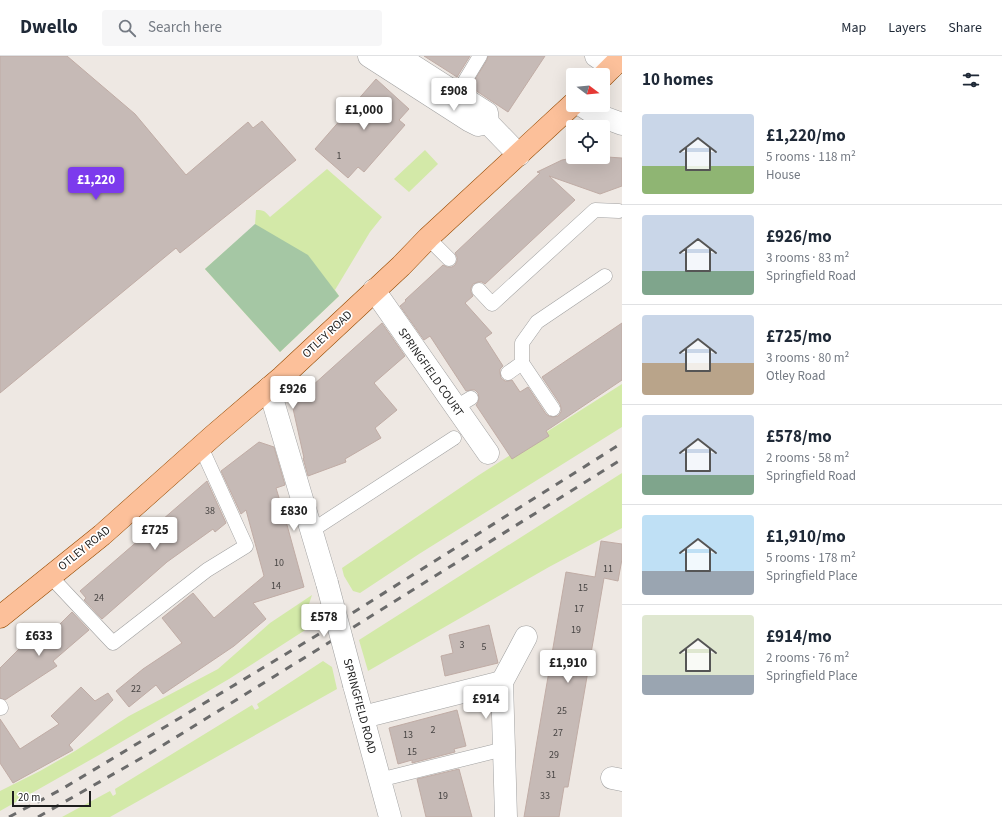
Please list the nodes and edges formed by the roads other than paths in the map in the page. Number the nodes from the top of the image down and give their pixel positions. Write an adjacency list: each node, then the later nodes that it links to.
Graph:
1 (369, 56): 7 (street)
2 (398, 56): 4 (street)
3 (480, 56): 4 (lane)
4 (457, 94): 7 (street)
5 (566, 111): 9 (main road, OTLEY ROAD)
6 (592, 112): 8 (street)
7 (488, 123): 9 (street)
8 (622, 124)
9 (519, 155): 11 (main road, OTLEY ROAD)
10 (619, 211): 15 (lane)
11 (428, 238): 12 (lane); 14 (main road, OTLEY ROAD)
12 (449, 260)
13 (606, 276): 16 (lane)
14 (374, 290): 18 (main road, OTLEY ROAD); 22 (street, SPRINGFIELD COURT)
15 (479, 290)
16 (522, 363): 17 (lane); 19 (lane)
17 (508, 373)
18 (269, 388): 21 (main road, OTLEY ROAD); 23 (street, SPRINGFIELD ROAD)
19 (552, 409)
20 (454, 438): 23 (lane)
21 (201, 447): 24 (main road, OTLEY ROAD); 24 (lane)
22 (488, 453)
23 (311, 531): 28 (street, SPRINGFIELD ROAD, bridge)
24 (50, 576): 25 (main road, OTLEY ROAD)
25 (0, 617)
26 (526, 637): 27 (street)
27 (502, 682): 28 (street); 29 (street)
28 (363, 717): 30 (street, SPRINGFIELD ROAD)
29 (504, 750): 30 (lane); 32 (street)
30 (380, 780): 31 (street, SPRINGFIELD ROAD)
31 (390, 817)
32 (506, 817)

